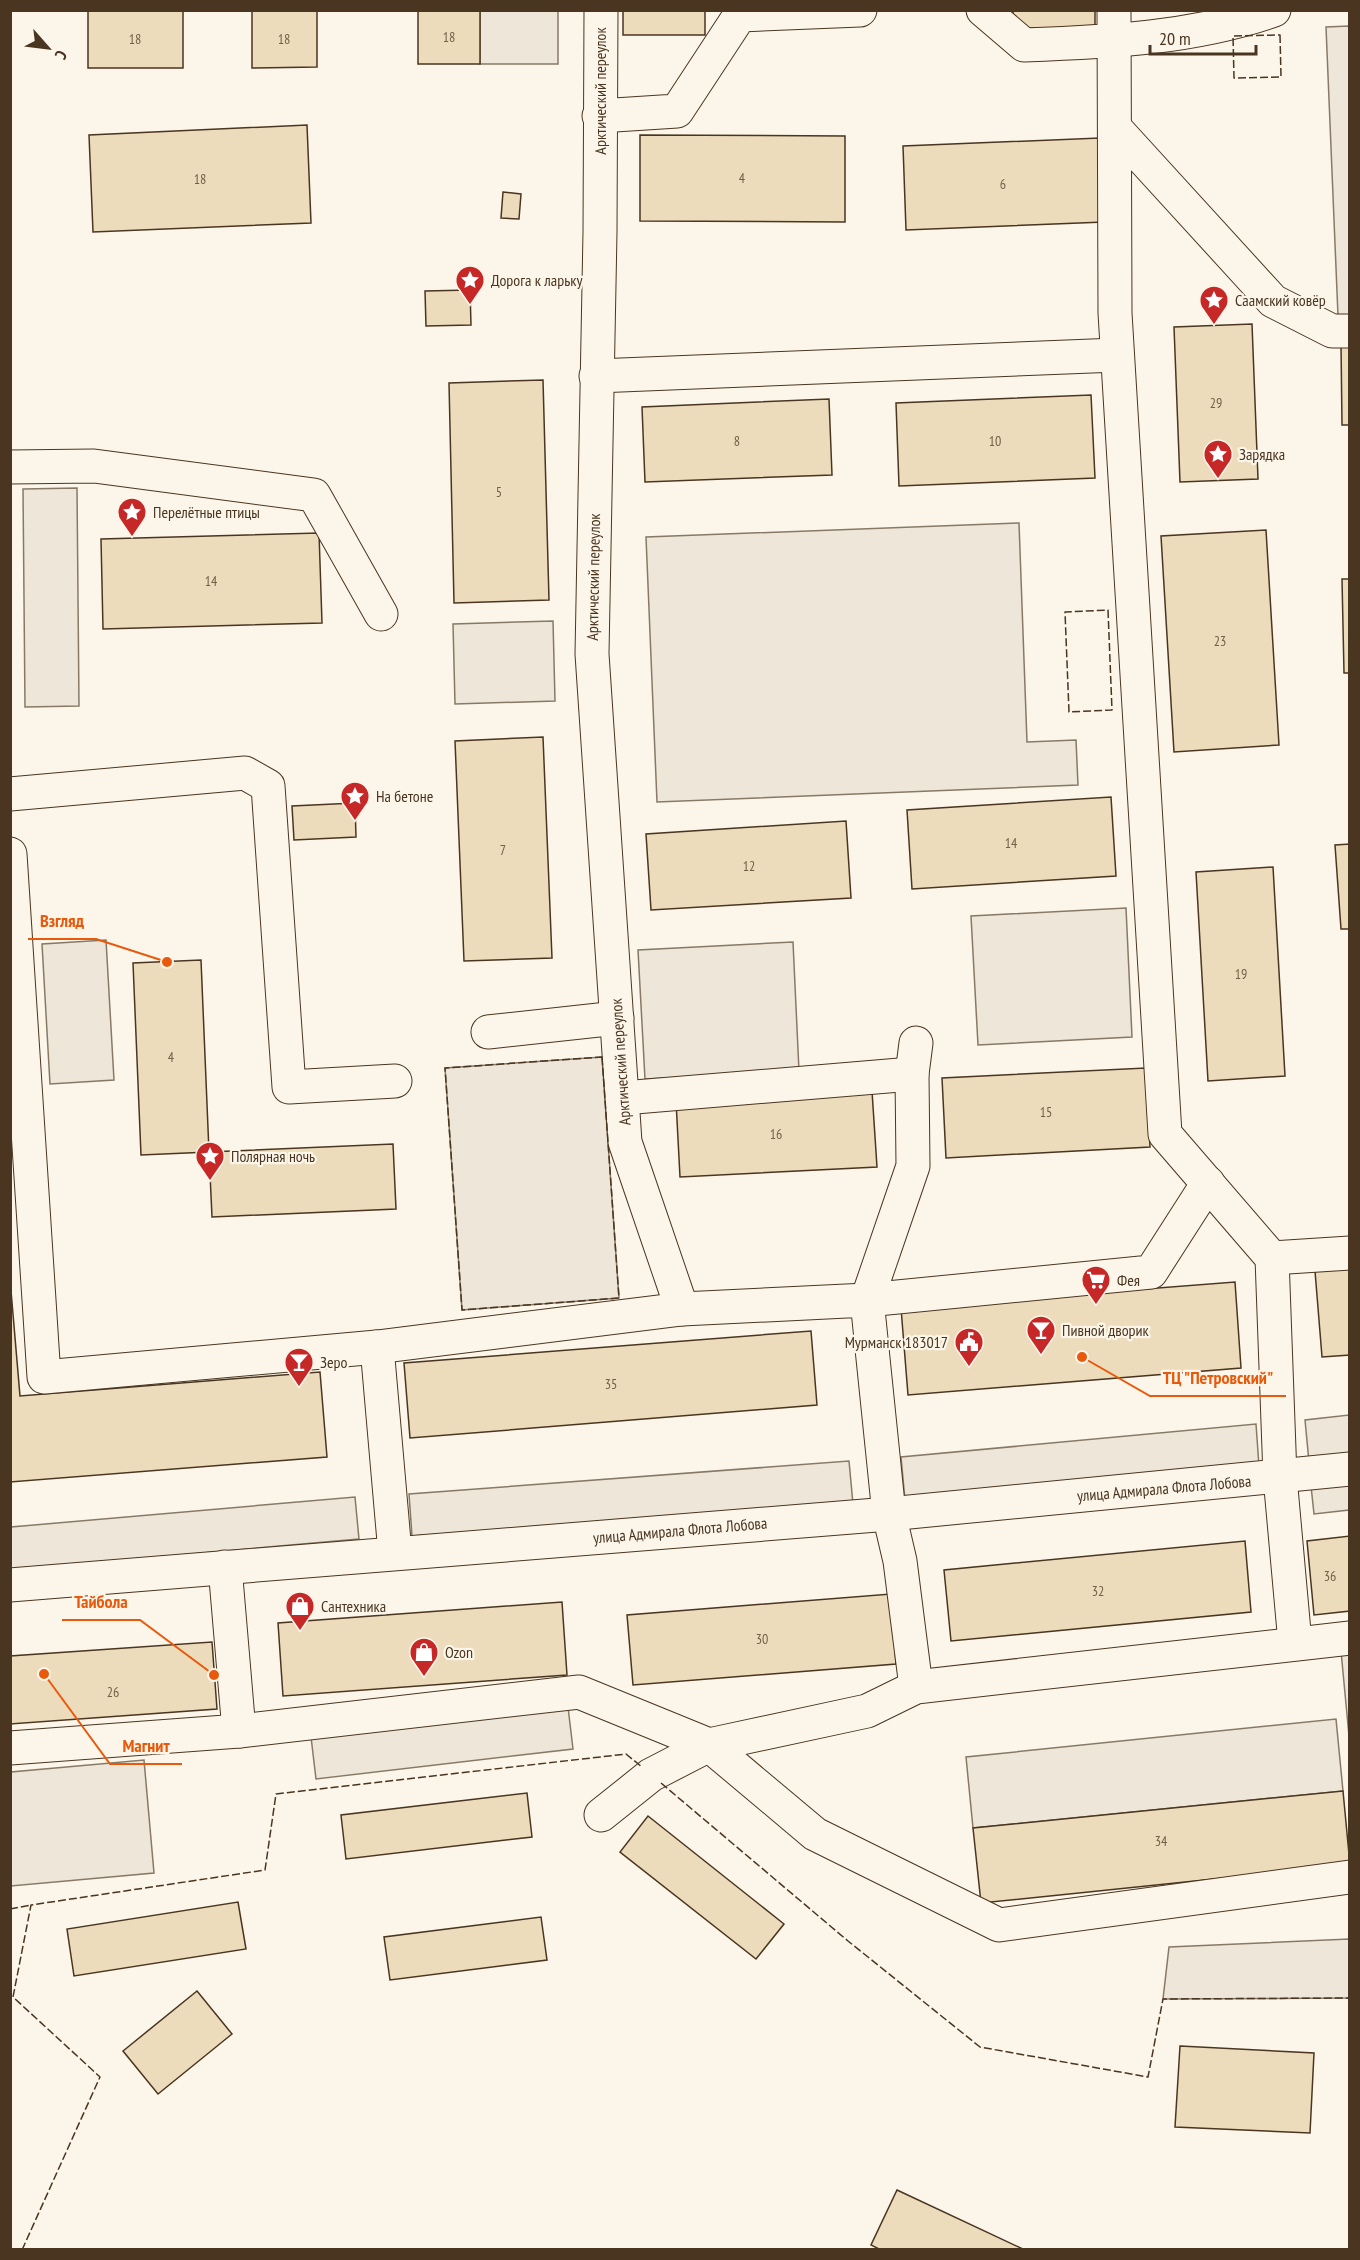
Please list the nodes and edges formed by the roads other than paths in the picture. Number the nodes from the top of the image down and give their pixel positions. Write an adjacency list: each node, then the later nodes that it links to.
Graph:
1 (601, 10): 6 (street, Арктический переулок)
2 (861, 10): 6 (street)
3 (983, 10): 5 (street)
4 (1274, 10): 5 (street)
5 (1114, 26): 7 (street)
6 (599, 116): 10 (street, Арктический переулок)
7 (1115, 128): 8 (street); 9 (street)
8 (1350, 331)
9 (1117, 355): 10 (street); 19 (street)
10 (596, 376): 15 (street, Арктический переулок)
11 (10, 467): 12 (street)
12 (381, 615)
13 (10, 794): 17 (street)
14 (10, 854): 20 (street)
15 (616, 1018): 16 (street); 18 (street, Арктический переулок)
16 (488, 1032)
17 (395, 1082)
18 (622, 1098): 23 (street); 24 (street, Арктический переулок)
19 (1208, 1183): 22 (street); 23 (street)
20 (23, 1238): 25 (street)
21 (1350, 1253): 22 (street)
22 (1272, 1258): 27 (street)
23 (867, 1300): 24 (street); 28 (street)
24 (682, 1310): 25 (street)
25 (377, 1347): 29 (street)
26 (1350, 1469): 27 (street, улица Адмирала Флота Лобова)
27 (1280, 1477): 28 (street, улица Адмирала Флота Лобова); 33 (street)
28 (889, 1514): 29 (street, улица Адмирала Флота Лобова); 34 (street)
29 (394, 1553): 30 (street, улица Адмирала Флота Лобова)
30 (225, 1567): 31 (street, улица Адмирала Флота Лобова); 35 (street)
31 (10, 1585)
32 (1350, 1638): 33 (street)
33 (1295, 1643): 34 (street)
34 (916, 1687): 36 (street)
35 (239, 1731): 36 (street); 37 (street)
36 (709, 1745): 38 (street); 39 (street)
37 (10, 1748)
38 (601, 1815)
39 (1350, 1877)

